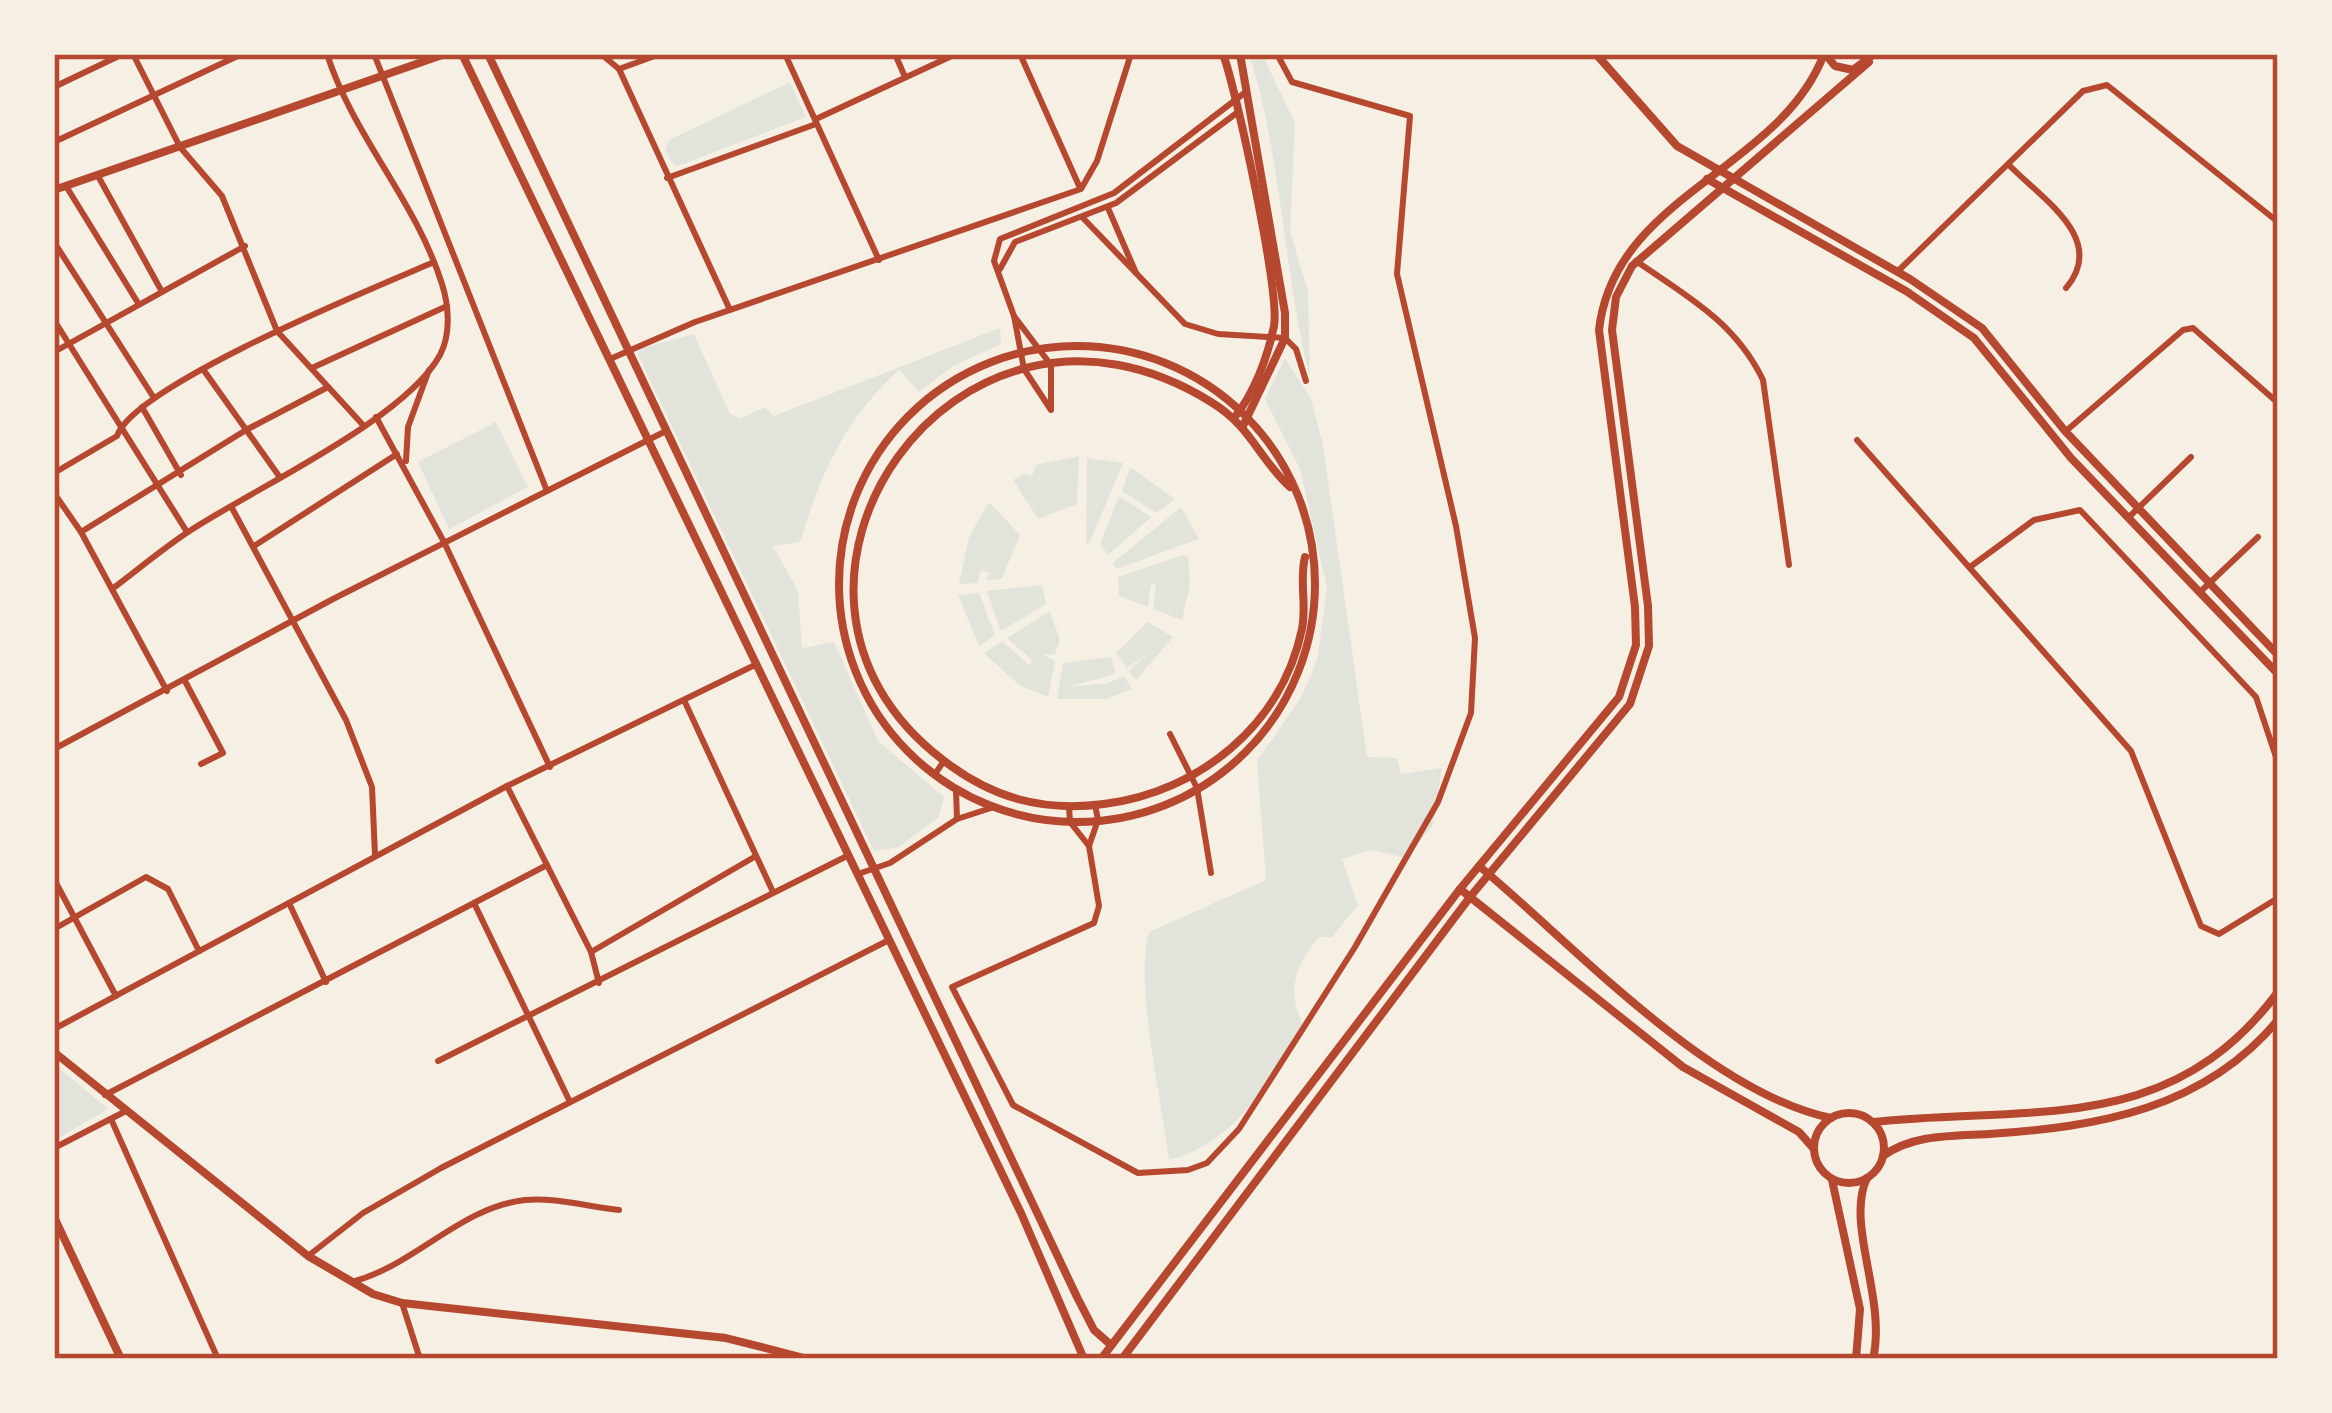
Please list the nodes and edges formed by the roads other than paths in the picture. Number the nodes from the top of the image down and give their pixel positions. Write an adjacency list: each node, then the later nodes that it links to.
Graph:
1 (123, 54): 25 (street)
2 (133, 54): 28 (street)
3 (242, 54): 28 (street)
4 (327, 54): 27 (street)
5 (374, 54): 23 (street)
6 (462, 54): 72 (street)
7 (488, 54): 68 (street)
8 (601, 54): 22 (street)
9 (660, 54): 22 (street)
10 (785, 54): 32 (street)
11 (895, 54): 24 (street)
12 (956, 54): 24 (street)
13 (1020, 54): 43 (street)
14 (1131, 54): 43 (street)
15 (1223, 54): 29 (street)
16 (1240, 54): 26 (street)
17 (1277, 54): 143 (street)
18 (1596, 54): 36 (street)
19 (1824, 54): 21 (street); 36 (street)
20 (440, 55): 23 (street)
21 (1871, 58): 40 (street)
22 (619, 69): 38 (street)
23 (382, 76): 27 (street); 103 (street)
24 (905, 77): 32 (street)
25 (54, 87)
26 (1250, 90): 29 (street); 30 (street)
27 (340, 92): 34 (street); 52 (street)
28 (152, 94): 33 (street); 34 (street)
29 (1235, 98): 31 (street); 54 (street)
30 (1252, 105): 31 (street); 66 (street)
31 (1238, 112): 45 (street); 65 (street)
32 (817, 122): 38 (street); 50 (street)
33 (54, 142)
34 (180, 147): 37 (street); 49 (street)
35 (2009, 165): 47 (street); 53 (street); 56 (street)
36 (1717, 171): 39 (street); 40 (street)
37 (98, 176): 41 (street); 57 (street)
38 (667, 178): 60 (street)
39 (1706, 179): 42 (street); 149 (street)
40 (1731, 181): 42 (street); 53 (street)
41 (66, 186): 44 (street); 58 (street)
42 (1721, 188): 51 (street); 94 (street)
43 (1081, 189): 50 (street)
44 (54, 190)
45 (1108, 208): 46 (street); 55 (street)
46 (1083, 218): 54 (street); 55 (street)
47 (2278, 222)
48 (54, 242): 63 (street)
49 (245, 245): 57 (street); 64 (street)
50 (879, 260): 60 (street)
51 (1636, 261): 114 (street); 152 (street)
52 (434, 262): 59 (street); 64 (street)
53 (1897, 272): 90 (street)
54 (999, 273): 61 (street)
55 (1138, 276): 65 (street)
56 (2066, 288)
57 (160, 290): 58 (street)
58 (138, 303): 63 (street)
59 (447, 306): 74 (street); 75 (street)
60 (730, 310): 68 (street)
61 (1015, 316): 69 (street); 71 (street)
62 (54, 320): 67 (street)
63 (107, 321): 67 (street); 80 (street)
64 (277, 331): 74 (street); 77 (street)
65 (1270, 335): 66 (street); 83 (street)
66 (1286, 338): 78 (street); 83 (street)
67 (70, 344): 70 (street); 86 (street)
68 (624, 350): 72 (street); 91 (street)
69 (1045, 350): 71 (street); 73 (street); 83 (street)
70 (54, 352)
71 (1020, 354): 76 (street); 132 (street)
72 (610, 359): 92 (street)
73 (1052, 364): 76 (street); 76 (street); 85 (street)
74 (314, 367): 79 (street)
75 (429, 368): 84 (street); 97 (street)
76 (1024, 369): 128 (street)
77 (205, 371): 80 (street); 89 (street)
78 (1306, 381)
79 (328, 387): 87 (street); 89 (street)
80 (154, 398): 82 (street)
81 (2278, 403): 90 (street)
82 (142, 407): 86 (street); 99 (street)
83 (1248, 410): 85 (street); 88 (street); 102 (street)
84 (376, 417): 87 (street); 95 (street)
85 (1234, 418): 88 (street)
86 (122, 422): 98 (street); 101 (street)
87 (362, 425): 100 (street)
88 (1244, 426): 102 (street)
89 (246, 430): 99 (street); 100 (street)
90 (2066, 431): 94 (street); 106 (street)
91 (664, 432): 92 (street); 148 (street)
92 (649, 440): 103 (street); 121 (street)
93 (1857, 440): 115 (street)
94 (2056, 440): 107 (street)
95 (397, 454): 97 (street); 112 (street)
96 (2192, 457): 106 (street)
97 (405, 465): 111 (street)
98 (54, 473)
99 (181, 475): 101 (street)
100 (279, 476): 105 (street)
101 (161, 484): 108 (street); 109 (street)
102 (1292, 489): 113 (street)
103 (548, 491): 111 (street)
104 (54, 493): 108 (street)
105 (232, 508): 109 (street); 112 (street)
106 (2138, 509): 107 (street); 116 (street)
107 (2128, 518): 118 (street)
108 (81, 532): 117 (street)
109 (187, 532): 117 (street)
110 (2258, 537): 116 (street)
111 (445, 542): 119 (street); 131 (street)
112 (254, 546): 119 (street)
113 (1306, 555): 133 (street); 135 (street)
114 (1789, 565)
115 (1970, 567): 129 (street); 157 (street)
116 (2210, 584): 118 (street); 120 (street)
117 (112, 589): 124 (street)
118 (2200, 592): 122 (street)
119 (294, 620): 123 (street); 145 (street)
120 (2278, 655)
121 (757, 664): 125 (street); 144 (street)
122 (2278, 674)
123 (185, 681): 124 (street); 130 (street)
124 (166, 691): 127 (street)
125 (684, 700): 131 (street); 146 (street)
126 (1169, 734): 133 (street)
127 (54, 749)
128 (944, 761): 132 (street); 139 (street)
129 (2278, 763)
130 (201, 764)
131 (550, 767): 134 (street)
132 (935, 774): 136 (street)
133 (1193, 776): 135 (street); 137 (street)
134 (507, 786): 145 (street); 147 (street)
135 (1197, 788): 141 (street); 150 (street)
136 (956, 790): 138 (street); 140 (street)
137 (1095, 805): 139 (street); 141 (street)
138 (991, 808): 140 (street); 142 (street)
139 (1069, 808): 142 (street)
140 (957, 819): 148 (street)
141 (1098, 820): 142 (street); 143 (street)
142 (1070, 822): 143 (street)
143 (1088, 846)
144 (849, 855): 151 (street); 155 (street)
145 (376, 856): 158 (street)
146 (756, 856): 155 (street); 164 (street)
147 (547, 865): 159 (street); 164 (street)
148 (870, 866): 151 (street); 191 (street)
149 (1479, 866): 152 (street); 154 (street)
150 (1211, 873)
151 (858, 874): 162 (street)
152 (1489, 874): 156 (street); 177 (street)
153 (54, 879): 160 (street)
154 (1460, 889): 156 (street); 191 (street)
155 (773, 892): 166 (street)
156 (1470, 897): 181 (street); 198 (street)
157 (2278, 898)
158 (289, 903): 163 (street); 165 (street)
159 (474, 903): 165 (street); 169 (street)
160 (72, 916): 161 (street); 163 (street); 168 (street)
161 (54, 929)
162 (889, 940): 175 (street); 196 (street)
163 (199, 951): 168 (street)
164 (590, 952): 166 (street)
165 (326, 982): 174 (street)
166 (599, 984): 169 (street)
167 (2278, 992): 179 (street)
168 (116, 996): 171 (street)
169 (530, 1019): 173 (street); 175 (street)
170 (2278, 1020): 182 (street)
171 (54, 1029)
172 (54, 1052): 174 (street)
173 (438, 1061)
174 (105, 1095): 176 (street)
175 (570, 1102): 188 (street)
176 (126, 1111): 178 (street); 188 (street)
177 (1831, 1118): 179 (street); 181 (street)
178 (111, 1119): 180 (street); 193 (street)
179 (1873, 1122): 182 (street)
180 (54, 1148)
181 (1814, 1148): 184 (street)
182 (1882, 1156): 183 (street)
183 (1867, 1177): 184 (street); 200 (street)
184 (1832, 1178): 199 (street)
185 (619, 1210): 189 (street)
186 (54, 1216): 187 (street)
187 (58, 1233): 192 (street)
188 (308, 1256): 189 (street)
189 (350, 1283): 190 (street)
190 (402, 1303): 194 (street); 195 (street)
191 (1111, 1345): 197 (street)
192 (122, 1359)
193 (218, 1359)
194 (421, 1359)
195 (808, 1359)
196 (1084, 1359)
197 (1101, 1359)
198 (1122, 1359)
199 (1856, 1359)
200 (1874, 1359)

